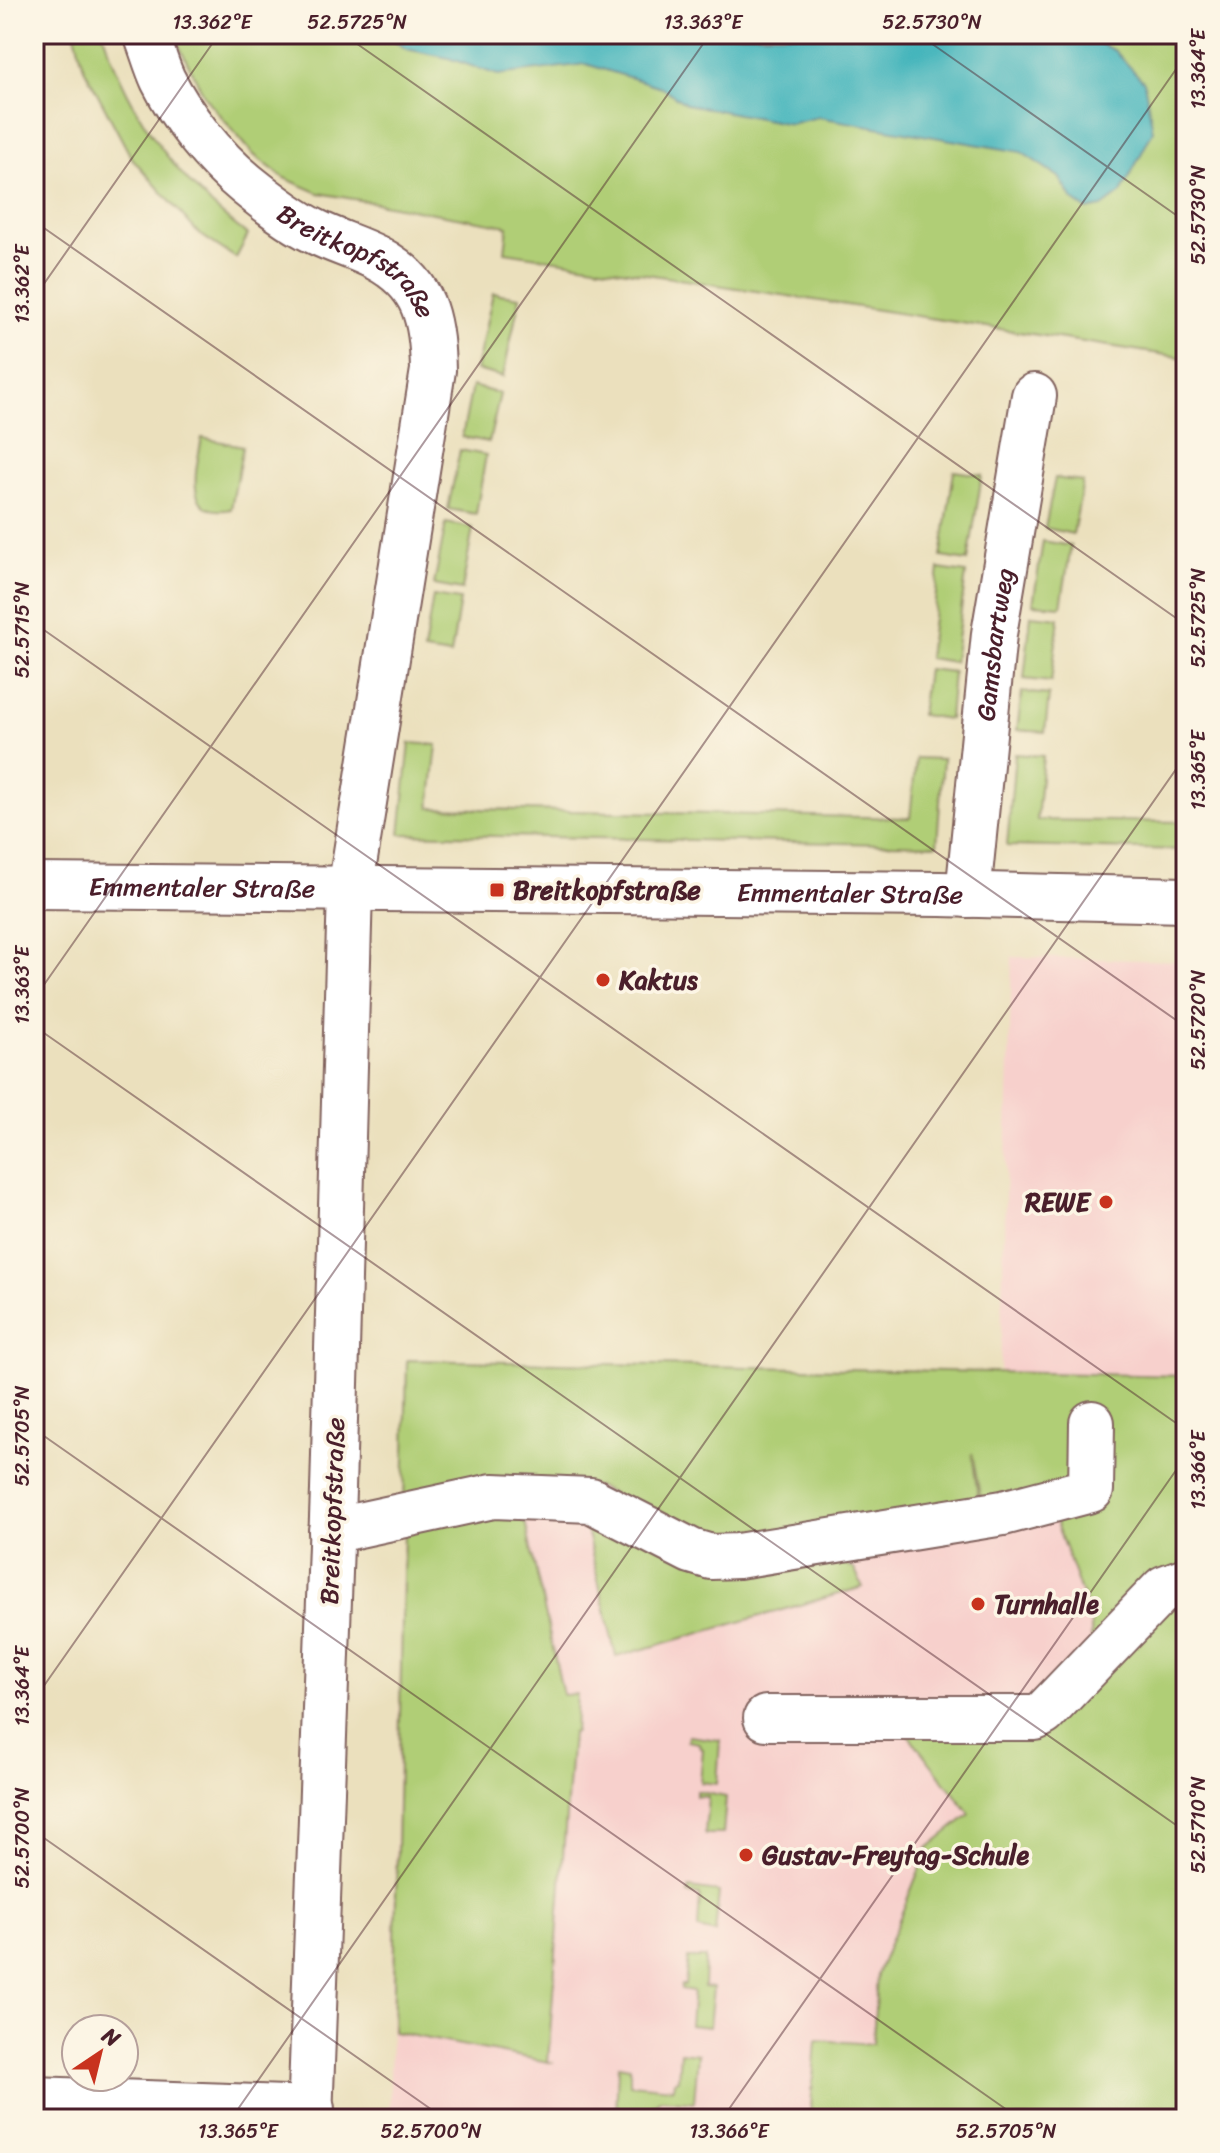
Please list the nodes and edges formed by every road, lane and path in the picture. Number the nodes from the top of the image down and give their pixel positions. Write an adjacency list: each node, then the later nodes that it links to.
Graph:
1 (146, 34): 4 (street, Breitkopfstraße)
2 (1034, 396): 5 (street, Gamsbartweg)
3 (34, 886): 4 (street, Emmentaler Straße)
4 (350, 890): 5 (street, Emmentaler Straße); 8 (street, Breitkopfstraße)
5 (968, 895): 6 (street, Emmentaler Straße)
6 (1186, 900)
7 (1092, 1423): 8 (street)
8 (331, 1531): 12 (street, Breitkopfstraße)
9 (1186, 1580): 10 (street)
10 (766, 1718)
11 (34, 2099): 12 (street)
12 (311, 2114)

